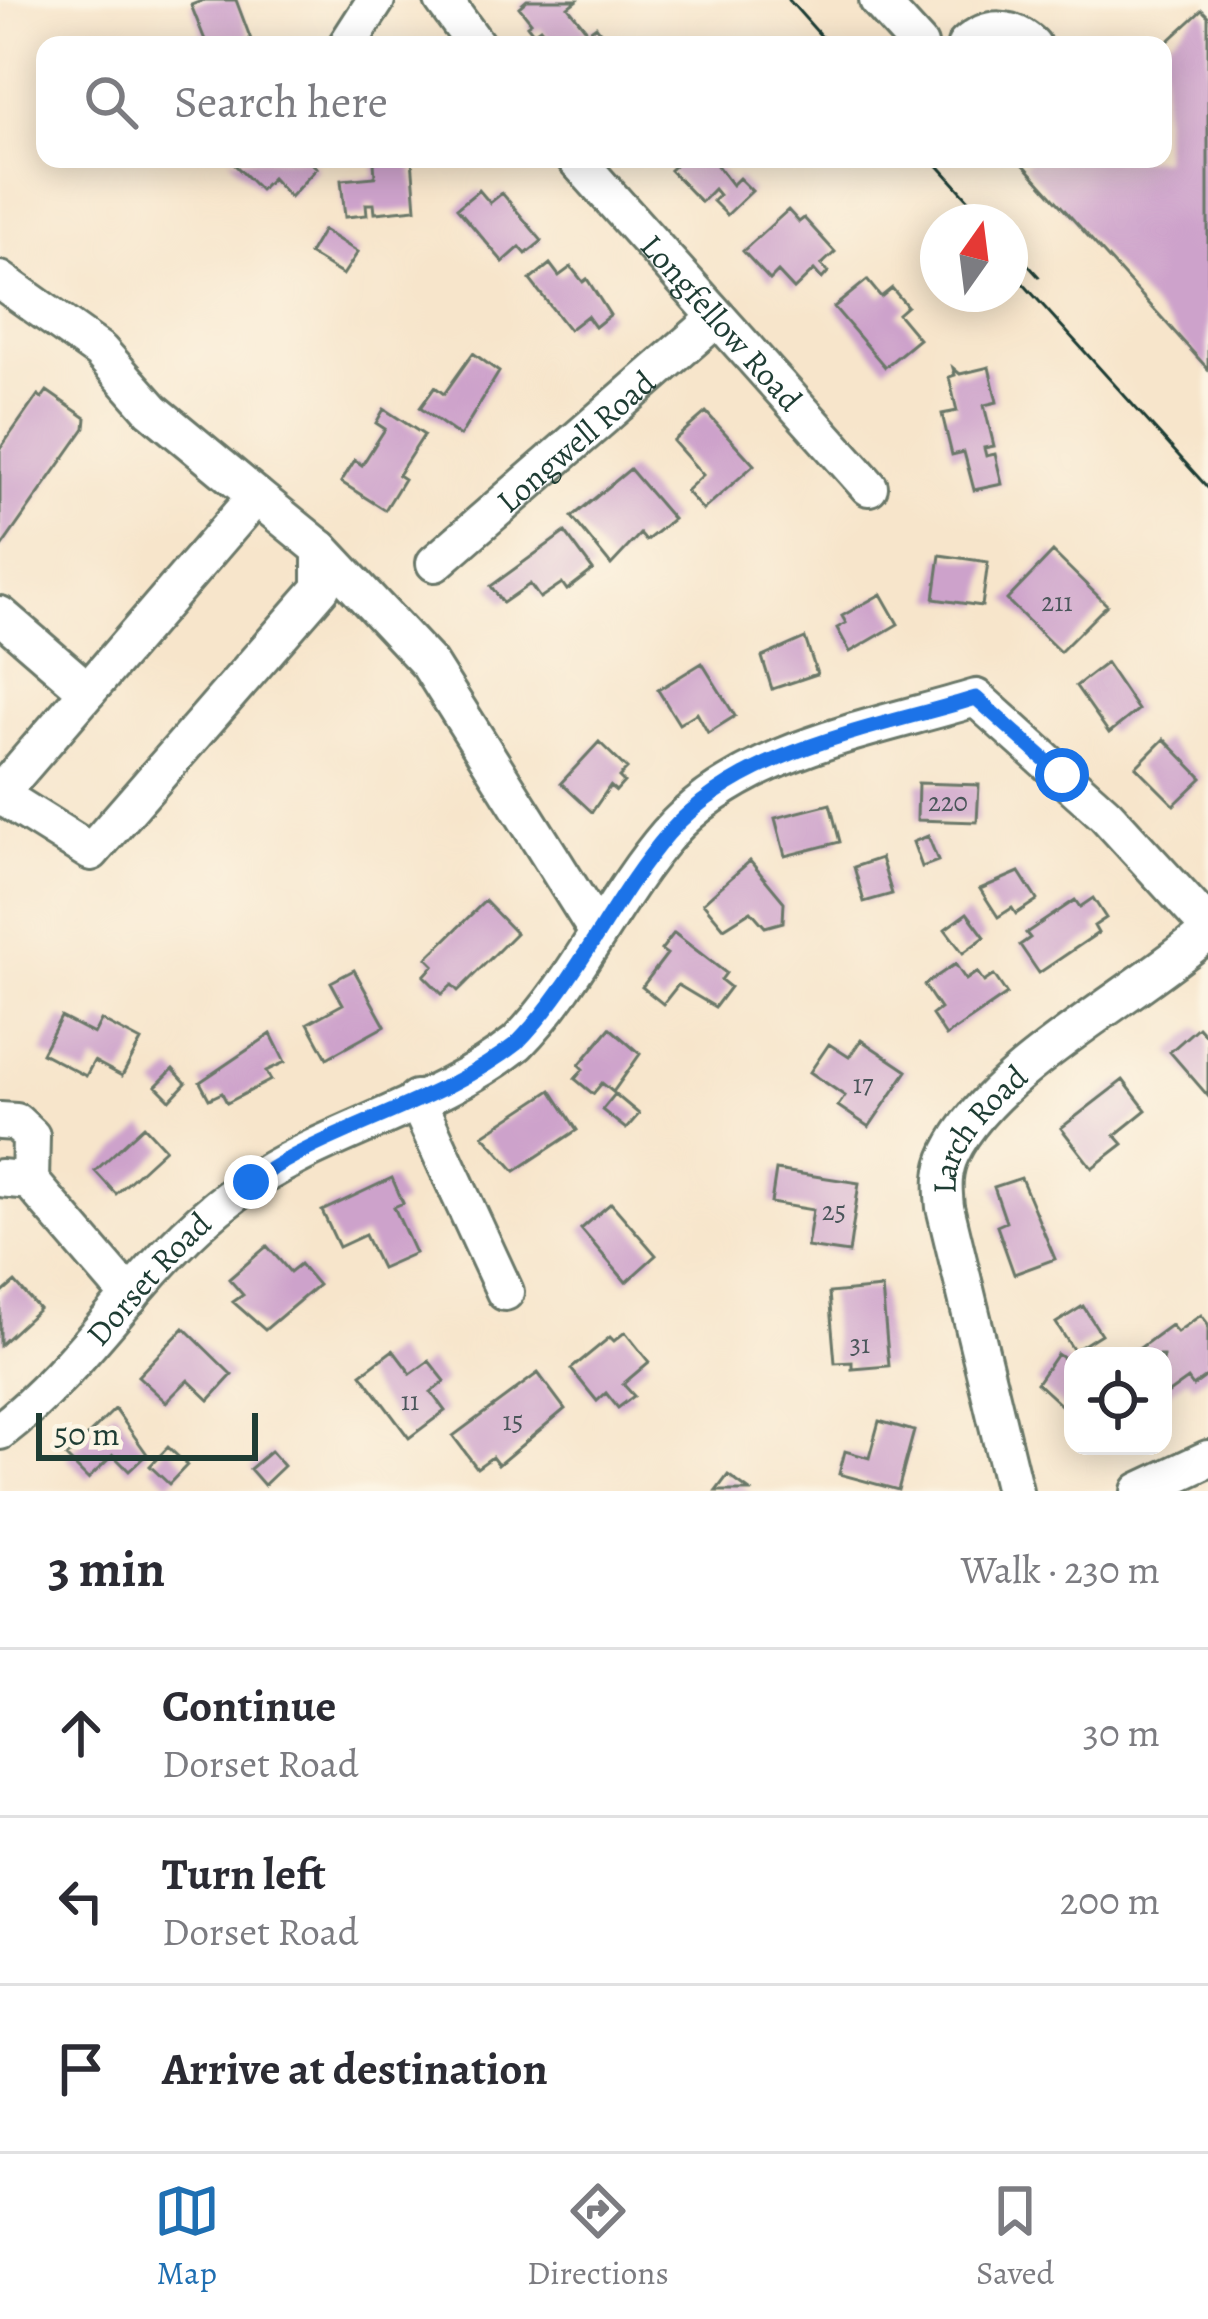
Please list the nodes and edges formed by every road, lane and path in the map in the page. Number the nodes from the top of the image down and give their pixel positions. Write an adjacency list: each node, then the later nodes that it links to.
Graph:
1 (376, 0): 4 (street)
2 (442, 0): 5 (street)
3 (878, 0): 6 (street)
4 (353, 36)
5 (469, 36)
6 (911, 36)
7 (980, 36): 8 (street)
8 (1014, 36)
9 (584, 168): 11 (street, Longfellow Road)
10 (0, 280): 13 (street)
11 (717, 318): 12 (street, Longfellow Road); 15 (street, Longwell Road)
12 (869, 487)
13 (256, 496): 14 (street); 17 (street)
14 (321, 548): 18 (street); 20 (street)
15 (435, 563)
16 (0, 615): 17 (street)
17 (88, 691): 18 (street)
18 (0, 794)
19 (1208, 929): 20 (street, Dorset Road); 28 (street, Larch Road)
20 (597, 931): 21 (street, Dorset Road)
21 (416, 1099): 24 (street); 25 (street, Dorset Road)
22 (0, 1121): 23 (street)
23 (15, 1179): 25 (street)
24 (505, 1292)
25 (130, 1298): 26 (street, Dorset Road)
26 (0, 1431)
27 (1208, 1460): 29 (street)
28 (1014, 1491)
29 (1140, 1491)

